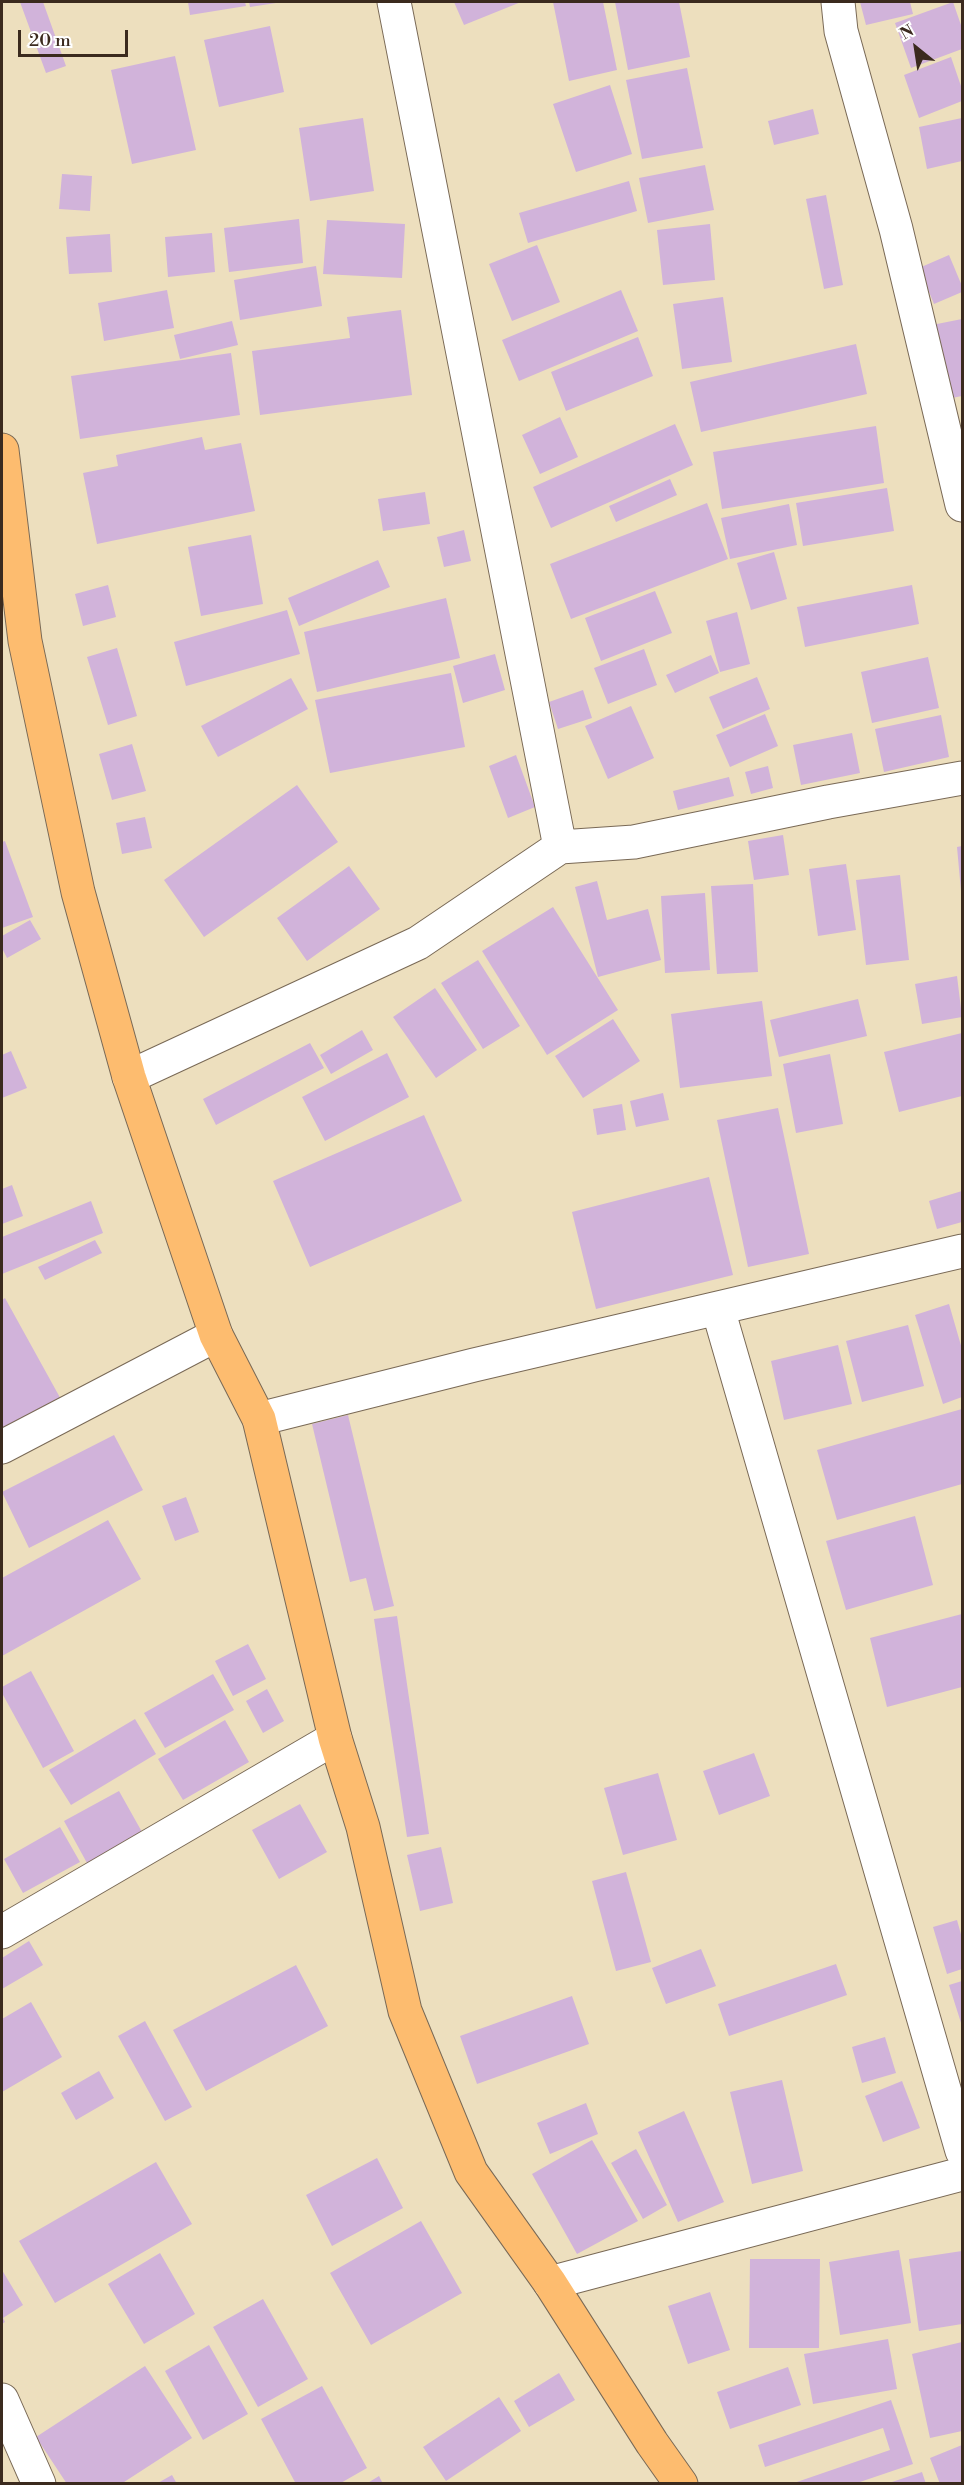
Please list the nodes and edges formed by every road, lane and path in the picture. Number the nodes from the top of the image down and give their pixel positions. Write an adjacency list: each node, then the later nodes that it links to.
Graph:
1 (394, 2): 6 (street)
2 (838, 2): 4 (street)
3 (2, 450): 7 (main road)
4 (963, 505)
5 (963, 778): 6 (street)
6 (560, 847): 7 (street)
7 (129, 1077): 10 (main road)
8 (963, 1251): 9 (street)
9 (718, 1310): 11 (street); 15 (street)
10 (216, 1335): 11 (main road); 12 (street)
11 (259, 1419): 13 (main road)
12 (2, 1446)
13 (334, 1738): 14 (street); 17 (main road)
14 (2, 1932)
15 (963, 2151)
16 (963, 2174): 17 (street)
17 (550, 2283): 20 (main road)
18 (2, 2400): 19 (street)
19 (39, 2484)
20 (681, 2484)

